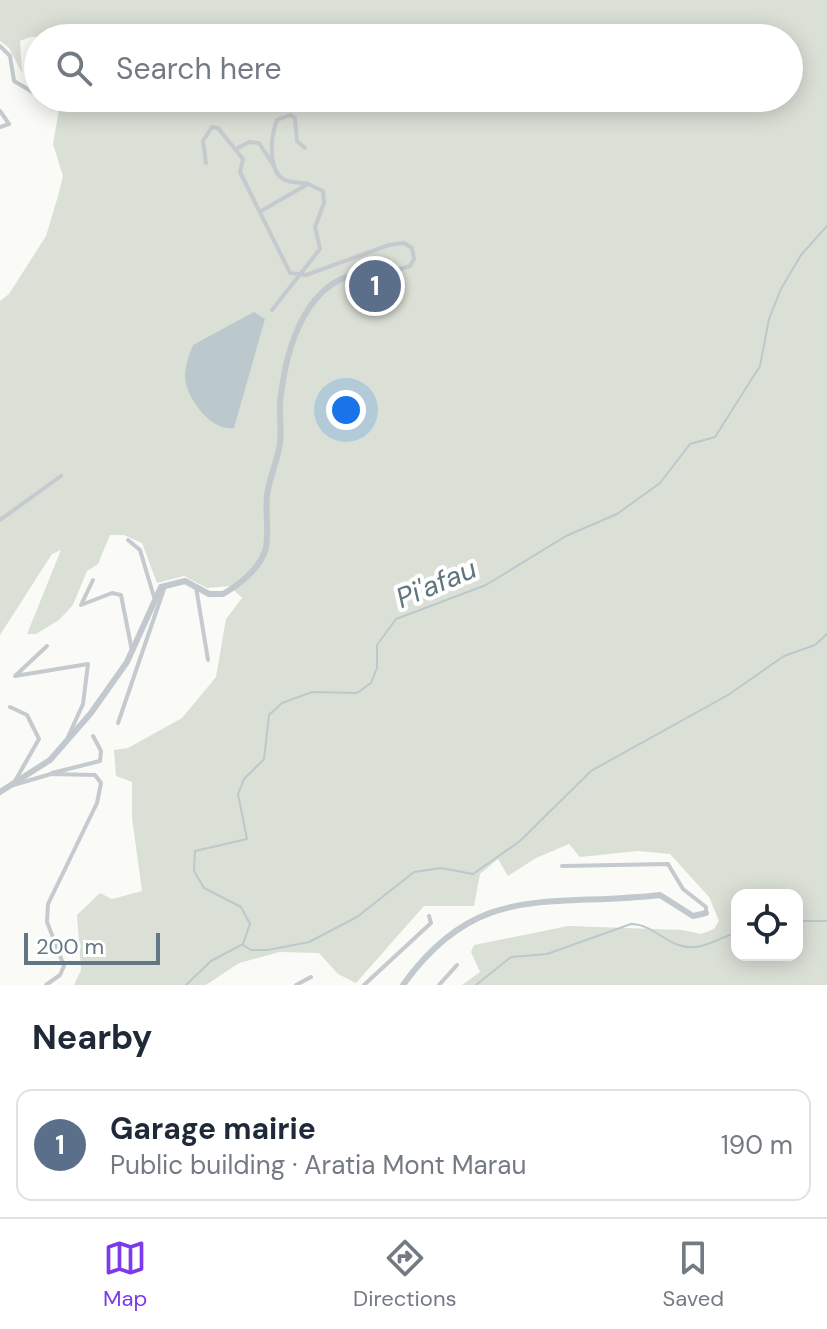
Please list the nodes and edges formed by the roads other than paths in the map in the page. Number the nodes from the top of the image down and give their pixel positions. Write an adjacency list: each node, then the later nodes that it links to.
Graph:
1 (0, 46): 2 (street)
2 (24, 87)
3 (0, 111): 4 (street)
4 (0, 127)
5 (305, 148): 8 (street)
6 (236, 149): 7 (street); 8 (street); 10 (street)
7 (206, 163)
8 (278, 173): 9 (street)
9 (308, 184): 10 (street); 12 (street)
10 (261, 211): 12 (street)
11 (388, 273): 12 (street); 19 (main road)
12 (298, 276): 13 (street)
13 (272, 310)
14 (61, 476): 15 (street)
15 (0, 520)
16 (128, 540): 20 (street)
17 (93, 580): 22 (street)
18 (165, 584): 19 (main road); 20 (main road); 25 (street)
19 (196, 587): 23 (street)
20 (154, 597): 22 (main road)
21 (47, 646): 27 (street)
22 (132, 651): 27 (main road)
23 (208, 660)
24 (10, 707): 29 (street)
25 (118, 723)
26 (93, 736): 28 (street)
27 (66, 744): 29 (main road)
28 (50, 775): 30 (street); 36 (street)
29 (15, 781): 30 (main road)
30 (7, 786): 31 (main road)
31 (0, 792)
32 (562, 866): 33 (street)
33 (706, 913): 42 (main road)
34 (429, 916): 41 (street)
35 (457, 965): 43 (street)
36 (58, 977): 38 (street); 39 (street)
37 (311, 977): 40 (street)
38 (46, 985)
39 (54, 985)
40 (296, 985)
41 (364, 985)
42 (403, 985)
43 (439, 985)

